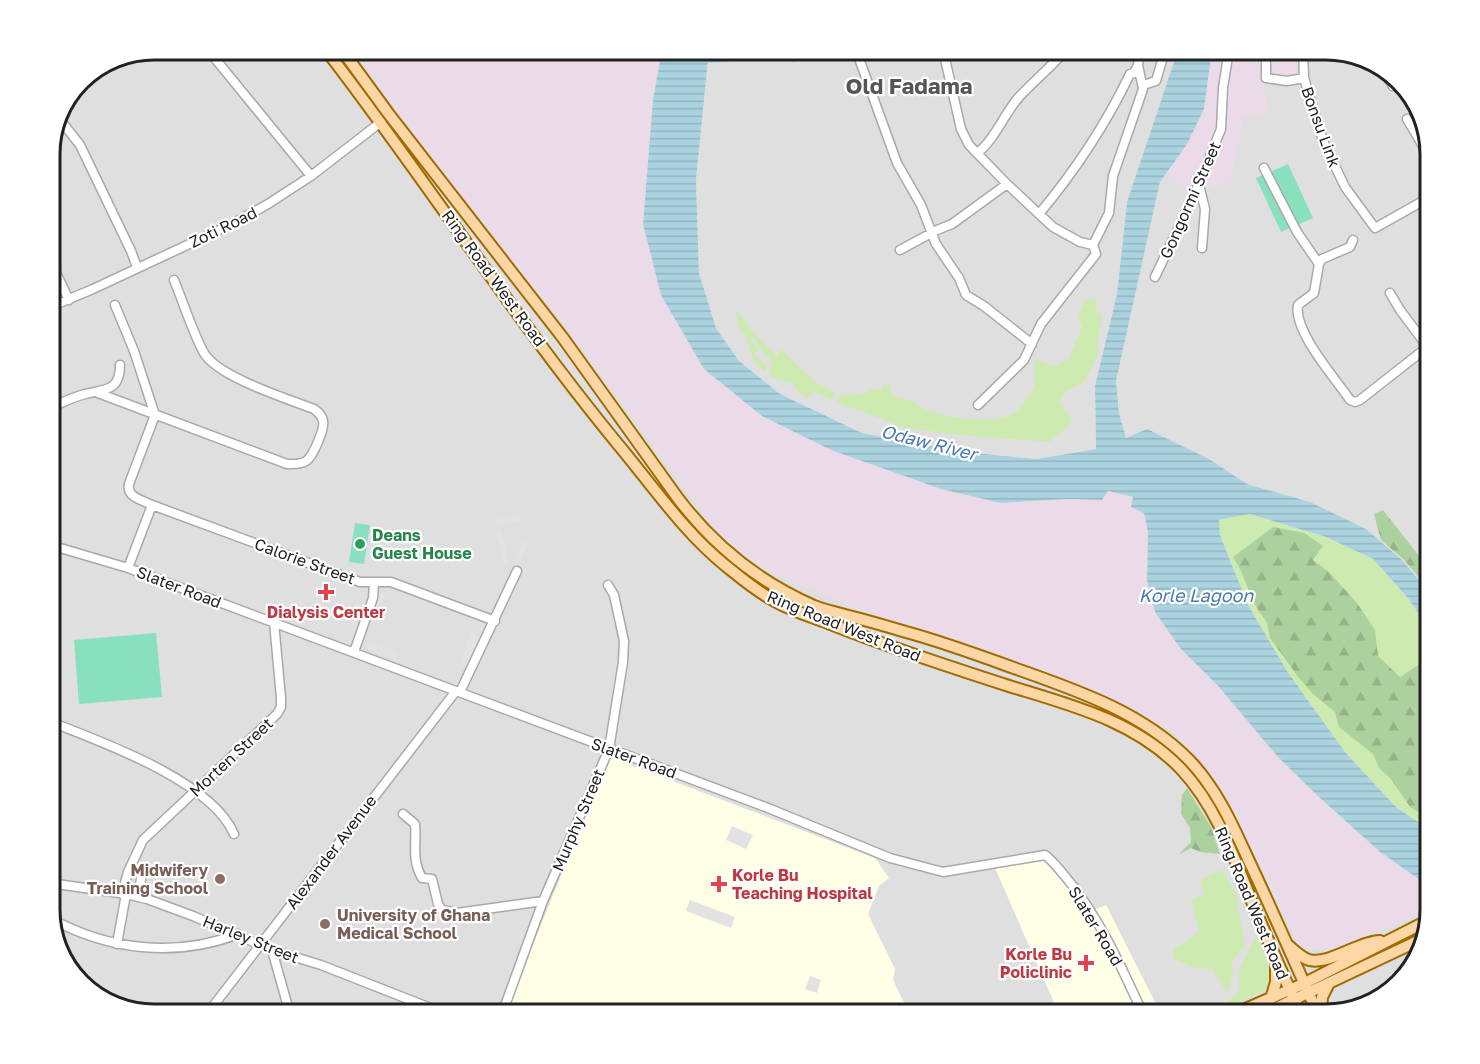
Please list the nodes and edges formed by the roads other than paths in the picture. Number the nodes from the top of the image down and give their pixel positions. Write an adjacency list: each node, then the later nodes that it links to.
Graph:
1 (216, 60): 21 (street)
2 (334, 60): 16 (main road, Ring Road West Road)
3 (349, 60): 41 (main road, Ring Road West Road)
4 (860, 60): 26 (street)
5 (945, 60): 19 (street)
6 (1057, 60): 19 (street)
7 (1139, 60): 12 (street)
8 (1162, 60): 14 (street)
9 (1227, 60): 23 (street, Gongormi Street)
10 (1266, 60): 13 (street)
11 (1303, 60): 13 (street, Bonsu Link)
12 (1138, 65): 14 (street); 25 (street)
13 (1304, 78): 24 (street, Bonsu Link)
14 (1143, 85): 28 (street)
15 (1407, 119): 18 (street)
16 (381, 122): 21 (street, Zoti Road); 43 (main road, Ring Road West Road)
17 (65, 126): 32 (street)
18 (1418, 137)
19 (977, 153): 22 (street)
20 (1264, 168): 31 (street)
21 (311, 176): 32 (street, Zoti Road)
22 (1007, 184): 25 (street); 26 (street)
23 (1199, 185): 29 (street); 33 (street, Gongormi Street)
24 (1420, 203)
25 (1039, 214): 28 (street)
26 (932, 234): 30 (street); 42 (street)
27 (1353, 240): 31 (street)
28 (1093, 245): 42 (street)
29 (1202, 248)
30 (900, 250)
31 (1319, 264): 44 (street)
32 (137, 267): 37 (street, Zoti Road)
33 (1155, 277)
34 (174, 280): 49 (street)
35 (60, 281): 37 (street)
36 (1390, 293): 40 (street)
37 (69, 300): 38 (street, Zoti Road)
38 (60, 303)
39 (115, 305): 49 (street)
40 (1420, 335)
41 (562, 338): 43 (main road); 78 (main road, Ring Road West Road)
42 (1030, 342): 48 (street)
43 (546, 352): 65 (main road, Ring Road West Road)
44 (1420, 355)
45 (120, 365): 46 (street)
46 (98, 393): 47 (street); 49 (street)
47 (60, 404)
48 (978, 405)
49 (155, 415): 50 (street, Calorie Street)
50 (152, 505): 52 (street); 54 (street, Calorie Street)
51 (60, 548): 52 (street, Slater Road)
52 (128, 568): 57 (street, Slater Road)
53 (517, 571): 56 (street, Alexander Avenue)
54 (374, 583): 56 (street, Calorie Street); 58 (street)
55 (608, 585): 61 (street, Murphy Street)
56 (495, 621): 59 (street, Alexander Avenue)
57 (274, 622): 58 (street, Slater Road); 62 (street, Morten Street)
58 (354, 652): 59 (street, Slater Road)
59 (458, 692): 61 (street, Slater Road); 77 (street, Alexander Avenue)
60 (60, 726): 62 (street)
61 (609, 749): 70 (street, Murphy Street); 88 (street, Slater Road)
62 (195, 790): 64 (street); 66 (street, Morten Street)
63 (403, 814): 70 (street)
64 (234, 834)
65 (1238, 865): 80 (main road, Ring Road West Road); 82 (main road)
66 (128, 872): 68 (street, Morten Street); 69 (street)
67 (60, 885): 68 (street, Harley Street)
68 (124, 894): 69 (street, Harley Street); 76 (street, Morten Street)
69 (138, 897): 74 (street, Harley Street)
70 (543, 901): 87 (street, Murphy Street)
71 (61, 923): 76 (street)
72 (1418, 925): 73 (main road)
73 (1408, 930): 78 (main road); 82 (main road)
74 (238, 934): 76 (street); 77 (street, Harley Street)
75 (1414, 943): 81 (main road)
76 (117, 944)
77 (261, 944): 79 (street, Harley Street); 84 (street, Alexander Avenue)
78 (1289, 946): 82 (main road, Ring Road West Road)
79 (272, 950): 85 (street); 86 (street, Harley Street)
80 (1276, 960): 82 (main road, Ring Road West Road); 83 (main road)
81 (1328, 985): 82 (main road); 93 (main road)
82 (1299, 991): 83 (main road); 90 (main road); 91 (main road, Ring Road West Road); 92 (main road, Ring Road West Road)
83 (1271, 999): 89 (main road)
84 (215, 1004)
85 (287, 1004)
86 (420, 1004)
87 (506, 1004)
88 (1139, 1004)
89 (1259, 1004)
90 (1279, 1004)
91 (1300, 1004)
92 (1310, 1004)
93 (1321, 1004)

